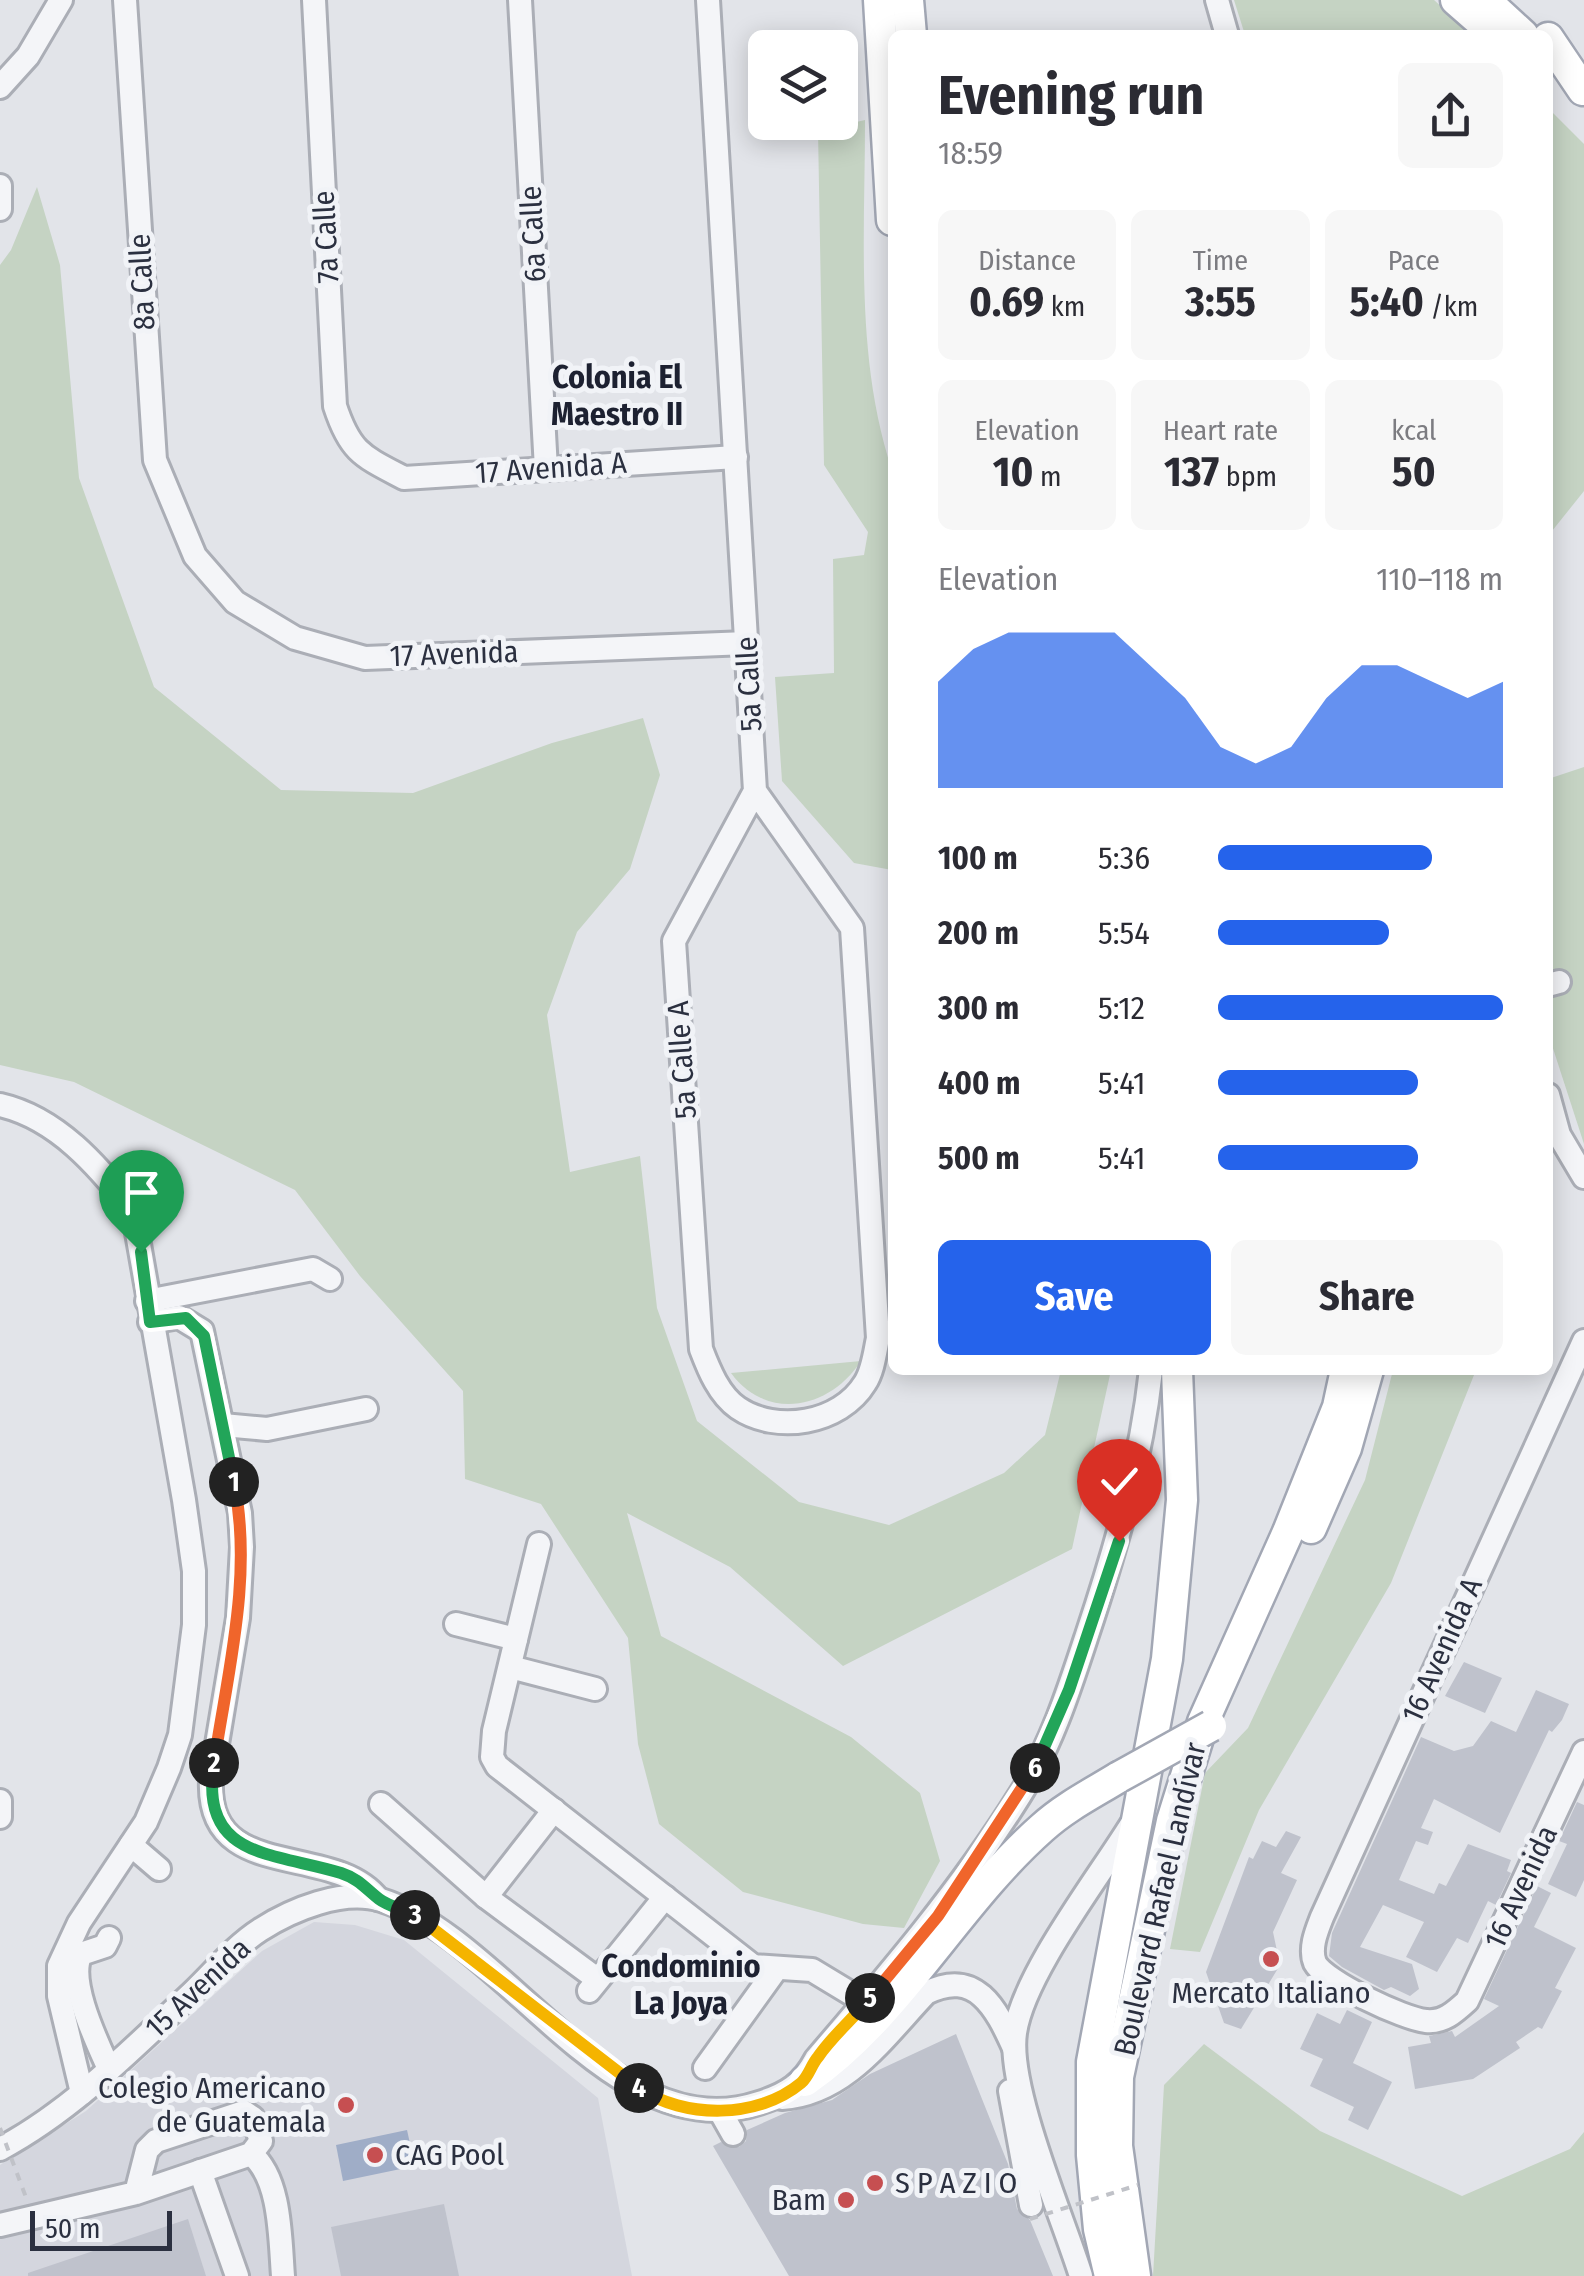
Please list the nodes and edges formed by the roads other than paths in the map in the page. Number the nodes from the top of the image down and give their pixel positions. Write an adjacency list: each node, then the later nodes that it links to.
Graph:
1 (60, 0): 22 (street)
2 (126, 0): 30 (street, 8a Calle)
3 (314, 0): 28 (street, 7a Calle)
4 (520, 0): 29 (street, 6a Calle)
5 (708, 0): 27 (street, 5a Calle)
6 (867, 0): 18 (main road)
7 (880, 0): 18 (main road)
8 (908, 0): 13 (main road)
9 (1217, 0): 14 (street)
10 (1456, 0): 15 (main road)
11 (1485, 0): 16 (main road)
12 (1517, 0): 17 (main road)
13 (910, 30)
14 (1226, 30)
15 (1490, 30)
16 (1518, 30)
17 (1541, 30)
18 (880, 34): 24 (main road)
19 (1553, 47): 23 (main road)
20 (1553, 63): 23 (main road)
21 (1553, 71): 23 (main road)
22 (0, 87)
23 (1583, 90)
24 (888, 158)
25 (0, 186): 26 (street)
26 (0, 209)
27 (736, 456): 29 (street, 17 Avenida A); 31 (street, 5a Calle)
28 (370, 461): 29 (street, 17 Avenida A)
29 (546, 468)
30 (196, 556): 31 (street, 17 Avenida)
31 (747, 644): 32 (street, 5a Calle)
32 (755, 791): 32 (street, 5a Calle A)
33 (0, 1104): 37 (street)
34 (1553, 1112): 35 (street)
35 (1584, 1176)
36 (330, 1279): 37 (street)
37 (148, 1312): 44 (street); 56 (street)
38 (1584, 1341): 64 (street, 16 Avenida A)
39 (1150, 1375): 63 (street)
40 (1177, 1375): 55 (main road, Boulevard Rafael Landívar)
41 (1345, 1375): 85 (main road, Boulevard Rafael Landívar)
42 (1367, 1375): 68 (main road, bridge)
43 (366, 1408): 44 (street)
44 (223, 1425): 60 (street)
45 (539, 1544): 47 (street)
46 (456, 1624): 47 (street)
47 (516, 1639): 48 (street)
48 (510, 1667): 49 (street); 53 (street)
49 (594, 1689)
50 (1584, 1752): 64 (street, 16 Avenida)
51 (0, 1801): 54 (street)
52 (382, 1804): 58 (street)
53 (554, 1810): 58 (street); 59 (street)
54 (0, 1818)
55 (1136, 1818): 65 (street); 84 (main road, Boulevard Rafael Landívar)
56 (132, 1845): 57 (street); 69 (street)
57 (159, 1868)
58 (486, 1897): 59 (street)
59 (665, 1897): 62 (street)
60 (378, 1898): 67 (street, 15 Avenida); 71 (street)
61 (107, 1942): 67 (street)
62 (776, 1968): 63 (street); 66 (street)
63 (863, 2007): 68 (street)
64 (1451, 2016)
65 (1016, 2057): 70 (street); 78 (street); 83 (street)
66 (705, 2068)
67 (109, 2069): 69 (street, 15 Avenida)
68 (809, 2078): 70 (street)
69 (82, 2093): 73 (street, 15 Avenida)
70 (774, 2099): 71 (street)
71 (720, 2111): 72 (street)
72 (733, 2134)
73 (0, 2149)
74 (251, 2154): 75 (street); 76 (street); 82 (street)
75 (200, 2171): 76 (street); 81 (street)
76 (136, 2193): 77 (street)
77 (30, 2210): 79 (street); 80 (street)
78 (1030, 2212)
79 (0, 2225)
80 (0, 2238)
81 (237, 2276)
82 (284, 2276)
83 (1082, 2276)
84 (1110, 2276)
85 (1135, 2276)

